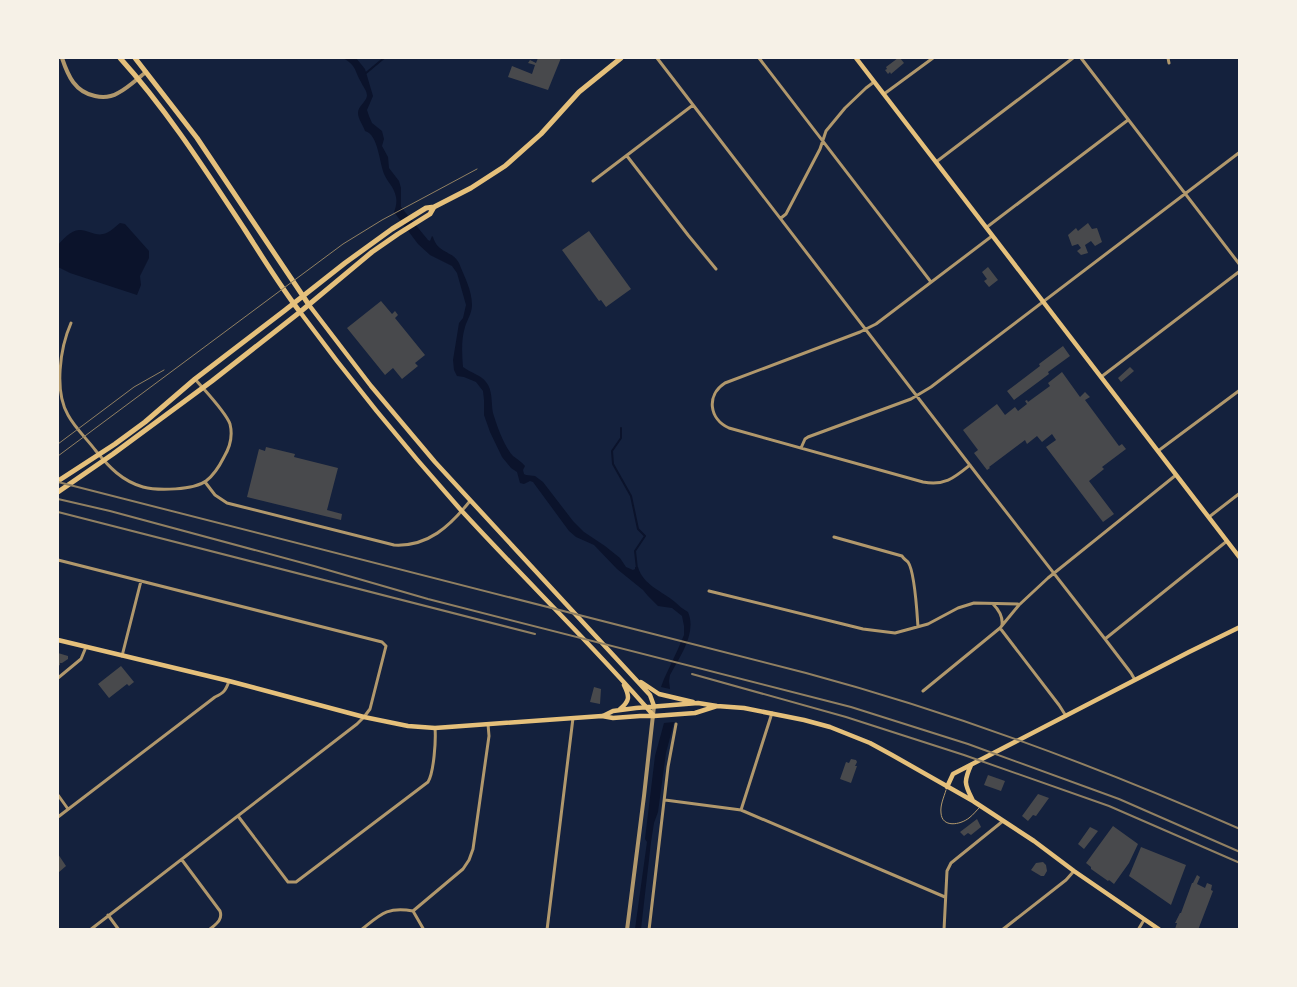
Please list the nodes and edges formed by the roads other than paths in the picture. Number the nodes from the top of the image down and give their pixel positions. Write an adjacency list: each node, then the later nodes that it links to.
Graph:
1 (62, 58): 14 (street)
2 (120, 58): 14 (main road)
3 (134, 58): 13 (main road)
4 (621, 58): 25 (main road)
5 (657, 58): 17 (street)
6 (759, 58): 19 (street)
7 (856, 58): 15 (main road)
8 (933, 58): 16 (street)
9 (1073, 58): 22 (street)
10 (1081, 58): 18 (street)
11 (1168, 58): 12 (street)
12 (1169, 63)
13 (146, 72): 14 (street); 33 (main road)
14 (138, 78): 35 (main road)
15 (874, 82): 16 (main road); 19 (street)
16 (884, 94): 22 (main road)
17 (693, 105): 21 (street); 26 (street)
18 (1128, 120): 24 (street); 27 (street)
19 (822, 140): 26 (street); 32 (street)
20 (1240, 152): 24 (street)
21 (627, 156): 23 (street); 30 (street)
22 (936, 162): 27 (main road)
23 (593, 181)
24 (1185, 194): 29 (street); 34 (street)
25 (434, 207): 33 (main road); 36 (main road)
26 (781, 218): 39 (street)
27 (987, 227): 28 (main road)
28 (993, 235): 32 (street); 34 (main road)
29 (1240, 265)
30 (716, 269)
31 (1240, 271): 43 (street)
32 (931, 282): 39 (street)
33 (303, 296): 35 (main road); 36 (main road)
34 (1043, 302): 43 (main road); 47 (street)
35 (294, 304): 37 (main road); 44 (main road)
36 (309, 305): 37 (main road); 56 (main road)
37 (300, 312): 45 (main road); 57 (main road)
38 (71, 323): 41 (street)
39 (866, 329): 47 (street); 48 (street)
40 (58, 351): 41 (lane)
41 (63, 352): 42 (street)
42 (59, 371): 53 (street)
43 (1101, 377): 49 (main road)
44 (195, 379): 45 (street); 52 (main road)
45 (202, 388): 53 (street); 54 (main road)
46 (1240, 390): 49 (street)
47 (917, 395): 48 (street); 50 (street)
48 (801, 448): 50 (street)
49 (1158, 451): 51 (main road)
50 (970, 465): 63 (street)
51 (1176, 475): 58 (main road); 63 (street)
52 (58, 481)
53 (205, 482): 57 (street)
54 (58, 492)
55 (1240, 493): 58 (street)
56 (470, 501): 57 (street); 75 (main road)
57 (462, 511): 77 (main road)
58 (1208, 517): 60 (main road)
59 (834, 537): 68 (street)
60 (1227, 541): 61 (main road); 71 (street)
61 (1240, 558)
62 (58, 560): 64 (street)
63 (1054, 573): 67 (street); 71 (street)
64 (141, 581): 74 (street); 92 (street)
65 (709, 591): 68 (street)
66 (993, 603): 67 (street); 68 (street); 70 (street)
67 (1019, 604): 70 (street)
68 (918, 627)
69 (1240, 627): 78 (main road)
70 (1000, 628): 80 (street); 91 (street)
71 (1105, 638): 78 (street)
72 (58, 640): 73 (main road)
73 (86, 647): 74 (main road); 76 (street)
74 (122, 656): 79 (main road)
75 (630, 673): 81 (main road); 82 (main road)
76 (58, 678)
77 (621, 680): 84 (main road); 85 (main road)
78 (1135, 680): 91 (main road)
79 (229, 681): 92 (main road); 103 (street)
80 (923, 691)
81 (698, 703): 82 (main road); 83 (main road)
82 (654, 706): 84 (main road); 86 (main road); 90 (street)
83 (717, 706): 87 (main road); 90 (main road)
84 (646, 707): 85 (main road); 86 (main road)
85 (613, 711): 88 (main road)
86 (649, 712): 89 (main road); 90 (main road)
87 (772, 713): 98 (main road); 104 (street)
88 (602, 716): 89 (main road); 93 (main road)
89 (640, 716): 90 (main road)
90 (654, 716): 120 (street)
91 (1066, 716): 97 (main road)
92 (364, 717): 96 (main road); 105 (street)
93 (573, 718): 94 (main road); 119 (street)
94 (488, 724): 96 (main road); 111 (street)
95 (676, 724): 100 (street)
96 (435, 728): 105 (street)
97 (973, 764): 98 (main road); 101 (main road)
98 (947, 787): 101 (main road); 102 (lane)
99 (58, 795): 103 (street)
100 (665, 800): 104 (street); 121 (street)
101 (973, 802): 102 (main road)
102 (980, 806): 107 (main road)
103 (68, 808): 106 (street)
104 (741, 810): 110 (street)
105 (238, 816): 108 (street)
106 (58, 817)
107 (1003, 821): 109 (main road); 110 (street)
108 (182, 860): 112 (street); 116 (street)
109 (1074, 871): 113 (main road); 123 (street)
110 (945, 897): 122 (street)
111 (412, 912): 117 (street); 118 (street)
112 (108, 916): 114 (street); 115 (street)
113 (1144, 920): 124 (street); 125 (main road)
114 (90, 930)
115 (119, 930)
116 (209, 930)
117 (360, 930)
118 (424, 930)
119 (547, 930)
120 (627, 930)
121 (649, 930)
122 (944, 930)
123 (1002, 930)
124 (1138, 930)
125 (1160, 930)

